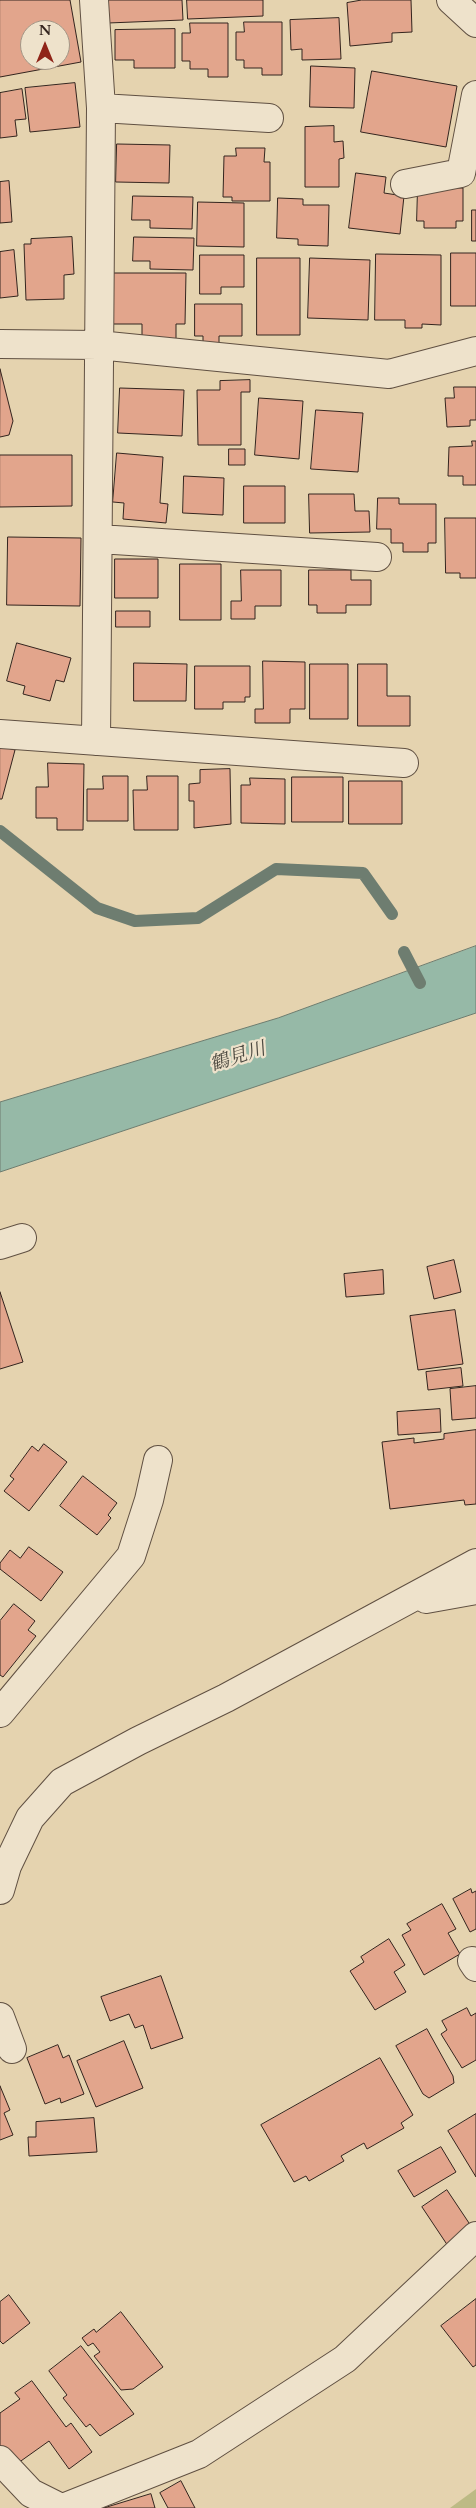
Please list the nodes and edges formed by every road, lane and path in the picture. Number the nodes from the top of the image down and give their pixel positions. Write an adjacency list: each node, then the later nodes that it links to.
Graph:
1 (94, 0): 5 (street)
2 (451, 0): 3 (street)
3 (476, 23)
4 (476, 95): 7 (street)
5 (101, 108): 6 (street); 9 (street)
6 (269, 118)
7 (406, 184)
8 (0, 344): 9 (street)
9 (98, 345): 10 (street); 11 (street)
10 (476, 351)
11 (99, 539): 12 (street); 14 (street)
12 (377, 557)
13 (0, 734): 14 (street)
14 (96, 741): 15 (street)
15 (404, 763)
16 (158, 1460): 20 (street)
17 (476, 1563): 19 (street)
18 (476, 1590): 19 (street)
19 (404, 1603): 21 (street)
20 (0, 1713)
21 (0, 1890)
22 (0, 2017): 23 (street)
23 (12, 2049)
24 (476, 2236): 26 (street)
25 (0, 2460): 26 (street)
26 (62, 2508)

